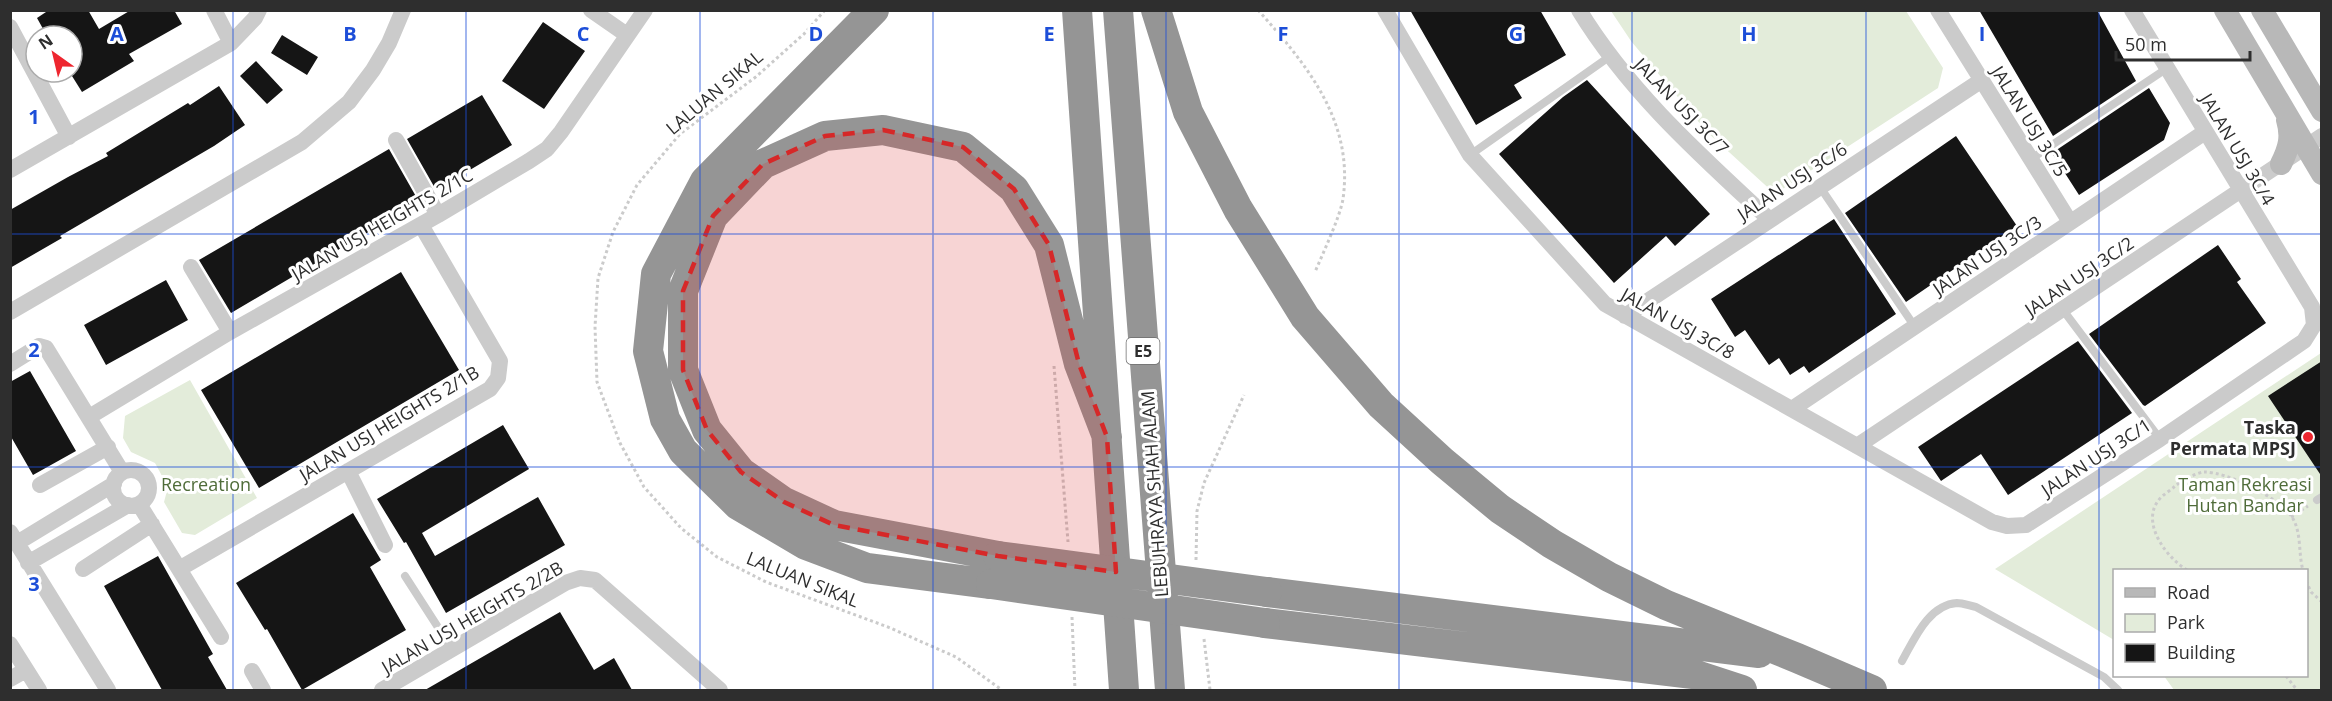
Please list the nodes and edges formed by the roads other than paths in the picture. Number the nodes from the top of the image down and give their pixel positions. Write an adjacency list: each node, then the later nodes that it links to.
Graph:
1 (214, 10): 18 (street)
2 (259, 10): 18 (street)
3 (404, 10): 43 (street)
4 (591, 10): 17 (street)
5 (645, 10): 17 (street, JALAN USJ HEIGHTS 2/1C)
6 (874, 10): 65 (highway)
7 (1077, 10): 50 (highway, E5)
8 (1118, 10): 81 (highway, LEBUHRAYA SHAH ALAM / E5)
9 (1156, 10): 70 (highway)
10 (1385, 10): 28 (street, JALAN USJ 3C/8)
11 (1580, 10): 19 (street, JALAN USJ 3C/7)
12 (1938, 10): 21 (street, JALAN USJ 3C/5)
13 (2132, 10): 20 (street, JALAN USJ 3C/4)
14 (2224, 10): 22 (main road)
15 (2262, 10): 23 (main road)
16 (10, 27): 25 (street)
17 (627, 35): 36 (street, JALAN USJ HEIGHTS 2/1C)
18 (231, 43): 25 (street)
19 (1609, 57): 28 (lane); 37 (street, JALAN USJ 3C/7)
20 (2166, 69): 24 (street, JALAN USJ 3C/4); 29 (lane)
21 (1982, 80): 29 (street, JALAN USJ 3C/5); 34 (street, JALAN USJ 3C/6)
22 (2284, 109): 27 (main road); 30 (main road)
23 (2322, 111)
24 (2205, 132): 35 (street, JALAN USJ 3C/4); 38 (street, JALAN USJ 3C/3)
25 (69, 136): 31 (street)
26 (396, 140): 36 (street)
27 (2313, 142): 30 (street, JALAN USJ 3C/2); 32 (main road)
28 (1470, 155): 44 (street, JALAN USJ 3C/8)
29 (2031, 159): 38 (street, JALAN USJ 3C/5)
30 (2281, 164): 33 (main road); 35 (street, JALAN USJ 3C/2)
31 (10, 170)
32 (2322, 174)
33 (2322, 180)
34 (1820, 187): 37 (street, JALAN USJ 3C/6); 45 (lane)
35 (2240, 191): 41 (street, JALAN USJ 3C/4); 42 (street, JALAN USJ 3C/2)
36 (438, 215): 39 (street, JALAN USJ HEIGHTS 2/1C)
37 (1769, 219): 44 (street, JALAN USJ 3C/6)
38 (2070, 222): 45 (street, JALAN USJ 3C/3)
39 (421, 225): 46 (street, JALAN USJ HEIGHTS 2/1C); 54 (street, JALAN USJ HEIGHTS 2/1B)
40 (191, 267): 46 (street)
41 (2312, 307): 51 (street, JALAN USJ 3C/1)
42 (2063, 310): 51 (lane); 52 (street, JALAN USJ 3C/2)
43 (10, 312)
44 (1625, 316): 48 (street, JALAN USJ 3C/8)
45 (1915, 327): 48 (street, JALAN USJ 3C/3)
46 (230, 333): 49 (street, JALAN USJ HEIGHTS 2/1C)
47 (10, 364): 49 (street)
48 (1792, 410): 52 (street, JALAN USJ 3C/8)
49 (89, 417): 53 (street)
50 (1107, 437): 65 (highway); 80 (highway, E5)
51 (2160, 439): 59 (street, JALAN USJ 3C/1)
52 (1857, 446): 59 (street, JALAN USJ 3C/8)
53 (108, 447): 55 (street); 56 (street)
54 (348, 471): 61 (street); 63 (street, JALAN USJ HEIGHTS 2/1B)
55 (118, 478): 57 (street); 57 (street); 60 (street)
56 (40, 485)
57 (133, 504): 58 (street); 62 (street)
58 (152, 524): 63 (street); 64 (street)
59 (2026, 525)
60 (14, 538): 62 (street)
61 (386, 545)
62 (28, 563): 76 (street)
63 (179, 568): 67 (street)
64 (83, 569)
65 (994, 570): 70 (highway, bridge); 82 (highway, bridge)
66 (405, 576): 69 (lane)
67 (221, 637)
68 (10, 644): 72 (street)
69 (452, 649): 78 (street, JALAN USJ HEIGHTS 2/2B); 79 (street, JALAN USJ HEIGHTS 2/2B)
70 (1797, 657): 83 (highway)
71 (1902, 661): 84 (lane)
72 (26, 670): 74 (street); 75 (street)
73 (252, 671): 77 (street)
74 (10, 679)
75 (39, 690)
76 (108, 690)
77 (263, 690)
78 (382, 690)
79 (720, 690)
80 (1124, 690)
81 (1170, 690)
82 (1742, 690)
83 (1872, 690)
84 (2118, 690)

